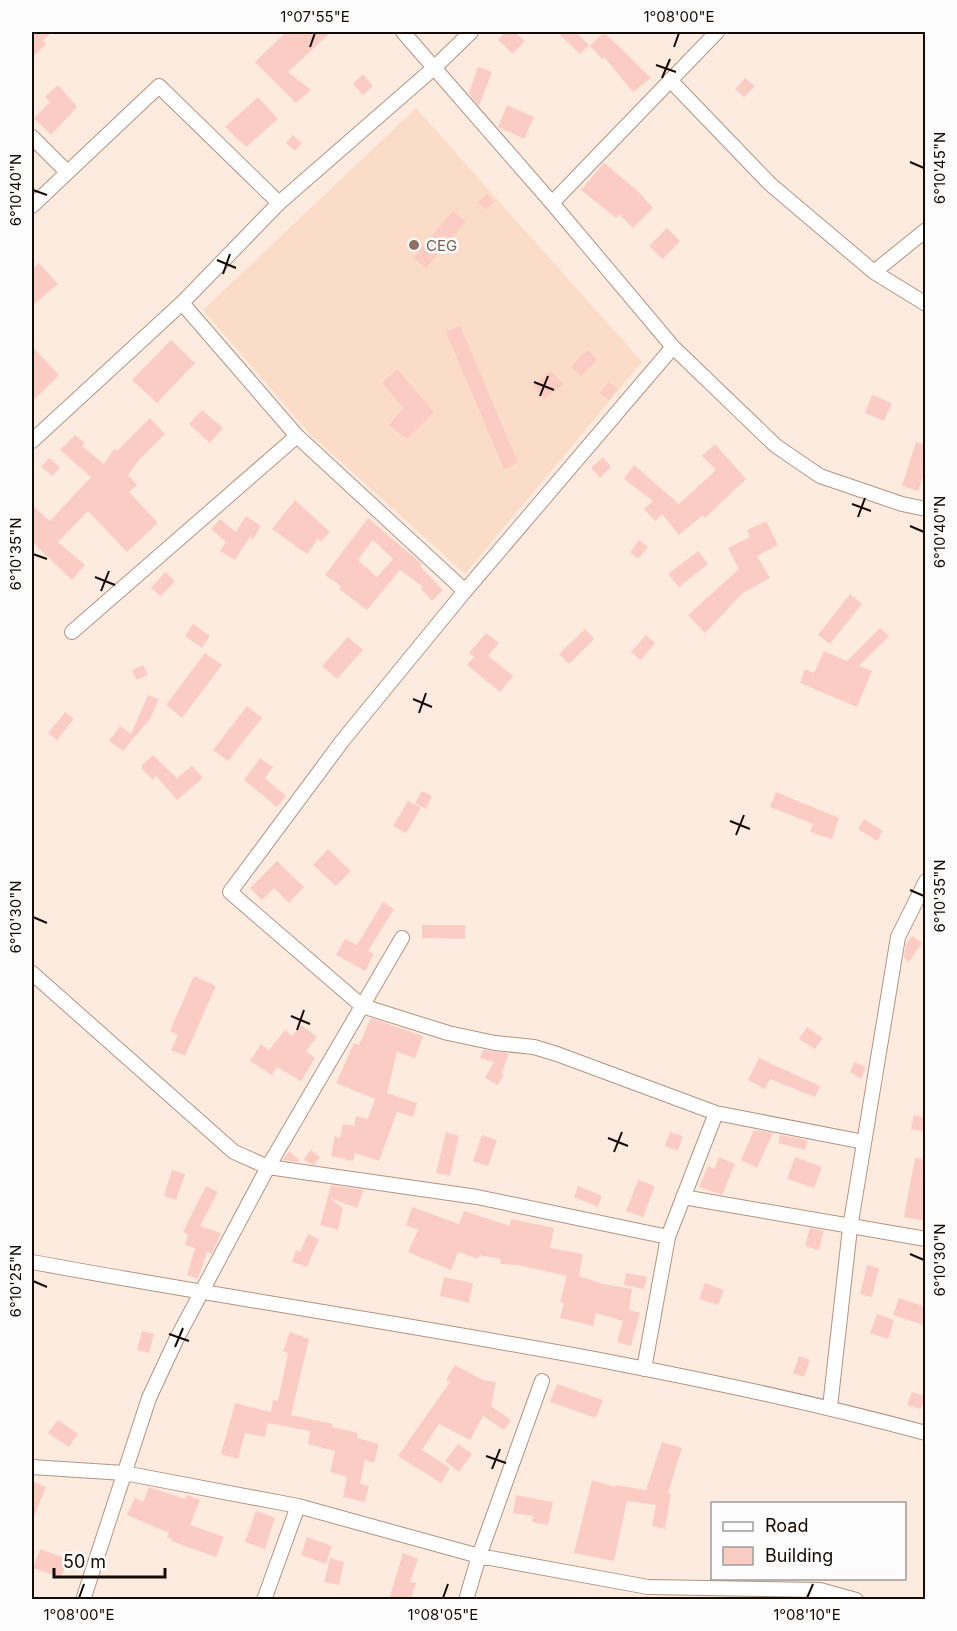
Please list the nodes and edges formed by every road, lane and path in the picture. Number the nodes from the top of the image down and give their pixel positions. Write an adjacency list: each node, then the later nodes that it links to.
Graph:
1 (403, 32): 4 (street)
2 (471, 32): 4 (street)
3 (717, 32): 5 (street)
4 (435, 67): 8 (street); 9 (street)
5 (670, 80): 9 (street); 12 (street)
6 (32, 137): 7 (street)
7 (67, 172): 8 (street); 10 (street)
8 (279, 203): 13 (street)
9 (552, 203): 15 (street)
10 (32, 206)
11 (926, 230): 12 (street)
12 (874, 272): 14 (street)
13 (182, 303): 16 (street); 17 (street)
14 (926, 304)
15 (672, 348): 18 (street); 19 (street)
16 (297, 436): 19 (street); 20 (street)
17 (32, 441)
18 (926, 508)
19 (465, 591): 24 (street)
20 (72, 632)
21 (926, 881): 26 (street)
22 (402, 938): 24 (street)
23 (32, 973): 27 (street)
24 (362, 1006): 25 (street); 27 (street)
25 (716, 1113): 26 (street); 28 (street)
26 (864, 1142): 29 (street)
27 (268, 1167): 30 (street); 33 (street)
28 (683, 1197): 29 (street); 30 (street)
29 (850, 1228): 31 (street); 36 (street)
30 (668, 1237): 34 (street)
31 (926, 1239)
32 (32, 1262): 33 (street)
33 (200, 1293): 34 (street); 39 (street)
34 (644, 1369): 36 (street)
35 (542, 1381): 41 (street)
36 (830, 1407): 37 (street)
37 (926, 1432)
38 (32, 1467): 39 (street)
39 (124, 1473): 40 (street); 44 (street)
40 (298, 1506): 41 (street); 45 (street)
41 (479, 1556): 42 (street); 46 (street)
42 (646, 1593): 43 (street)
43 (819, 1595): 47 (street)
44 (83, 1599)
45 (264, 1599)
46 (466, 1599)
47 (856, 1599)

